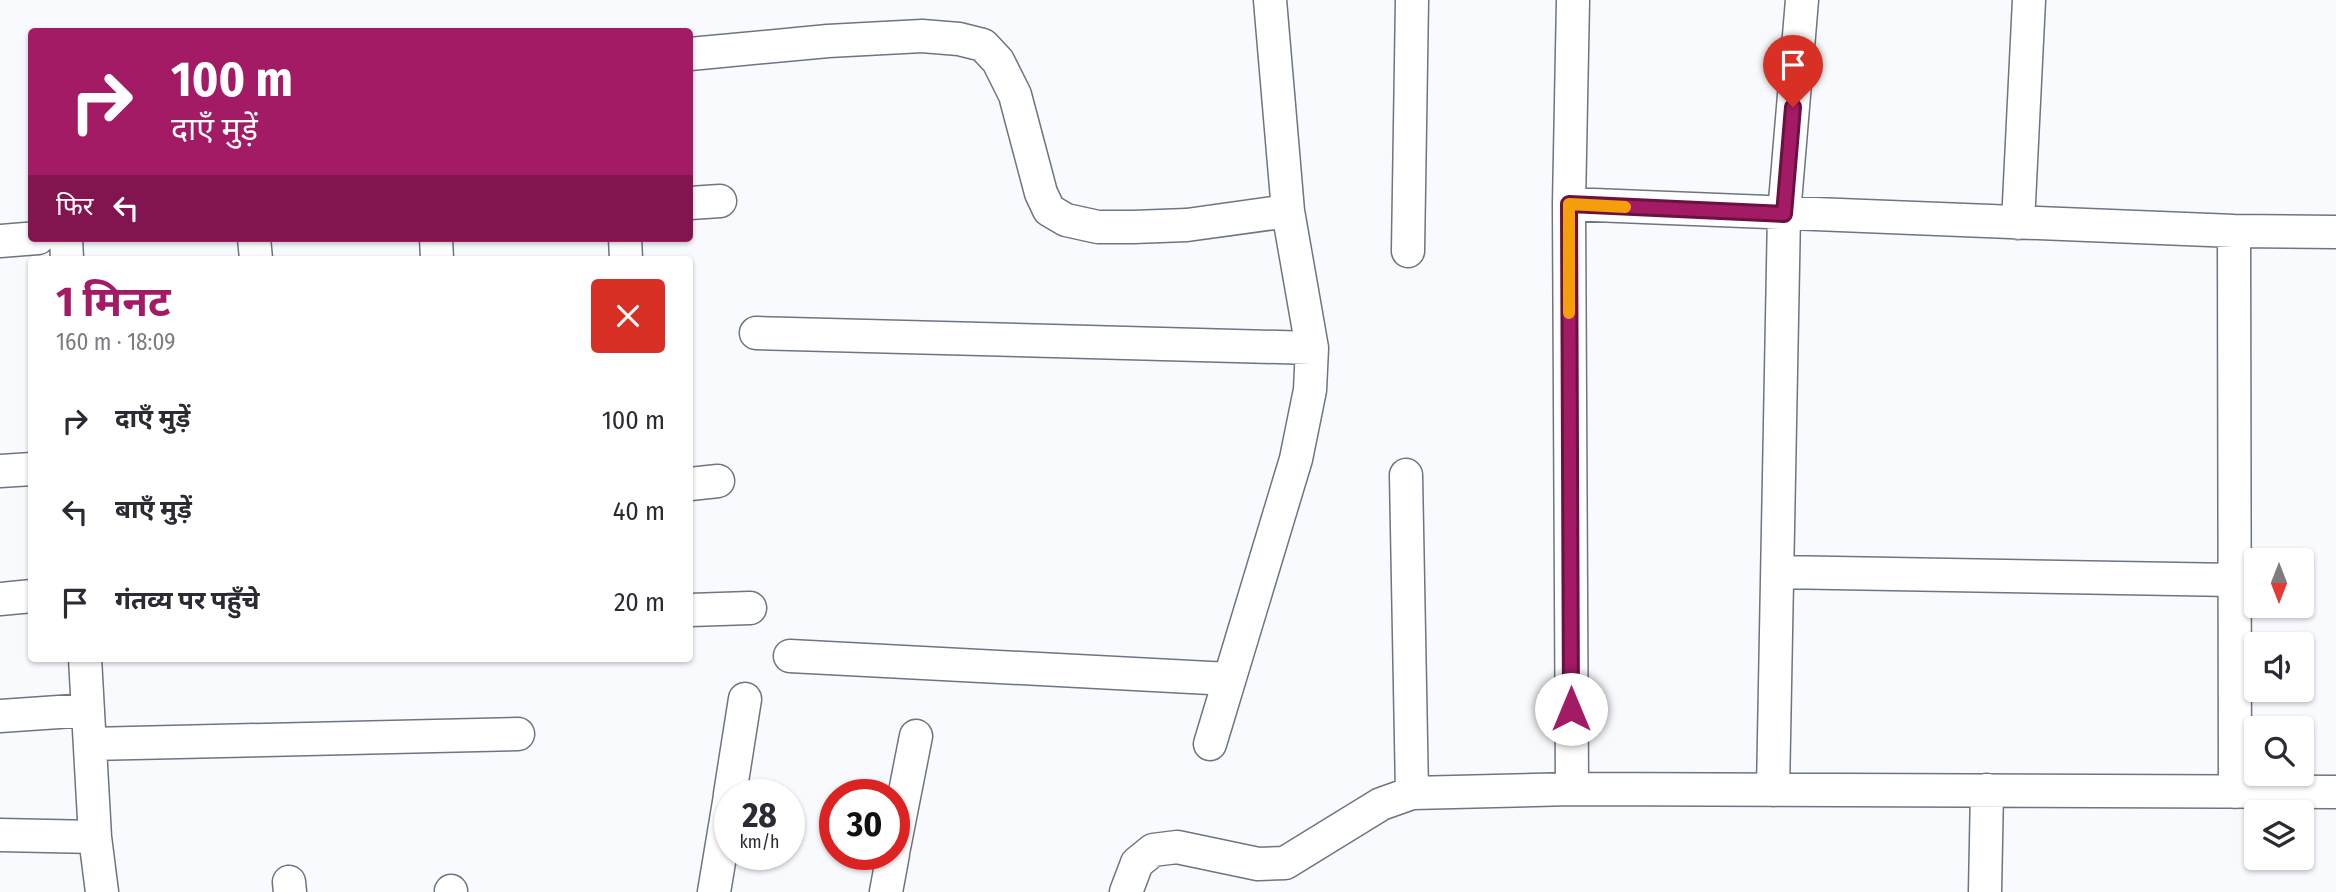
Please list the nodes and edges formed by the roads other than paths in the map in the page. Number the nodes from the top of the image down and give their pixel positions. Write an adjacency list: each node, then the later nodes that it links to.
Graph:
1 (1270, 0): 8 (street)
2 (1412, 0): 15 (street)
3 (1573, 0): 7 (street)
4 (1802, 0): 9 (street)
5 (2029, 0): 10 (street)
6 (693, 54): 8 (street)
7 (1569, 204): 9 (street); 39 (street)
8 (1288, 211): 17 (street)
9 (1784, 214): 10 (street); 21 (street)
10 (2018, 223): 11 (street)
11 (2234, 231): 12 (street); 22 (street)
12 (2336, 232)
13 (28, 239): 14 (street)
14 (0, 241)
15 (1408, 251)
16 (756, 333): 17 (street)
17 (1312, 348): 29 (street)
18 (28, 469): 19 (street)
19 (0, 471)
20 (1406, 475): 44 (street)
21 (1777, 572): 22 (street); 40 (street)
22 (2234, 580): 42 (street)
23 (28, 596): 24 (street)
24 (0, 598)
25 (750, 608): 26 (street)
26 (693, 610)
27 (790, 656): 29 (street)
28 (85, 662): 31 (street)
29 (1229, 680): 36 (street)
30 (746, 699): 37 (street)
31 (88, 710): 32 (street); 35 (street)
32 (0, 716)
33 (518, 734): 35 (street)
34 (916, 736): 38 (street)
35 (90, 744): 46 (street)
36 (1209, 744)
37 (733, 779)
38 (908, 779)
39 (1572, 789): 40 (street); 44 (street)
40 (1773, 790): 41 (street)
41 (1987, 790): 42 (street); 53 (street)
42 (2235, 792): 43 (street)
43 (2336, 792)
44 (1412, 793): 52 (street)
45 (0, 835): 46 (street)
46 (95, 837): 49 (street)
47 (718, 870): 50 (street)
48 (890, 870): 51 (street)
49 (102, 892)
50 (714, 892)
51 (886, 892)
52 (1126, 892)
53 (1985, 892)

